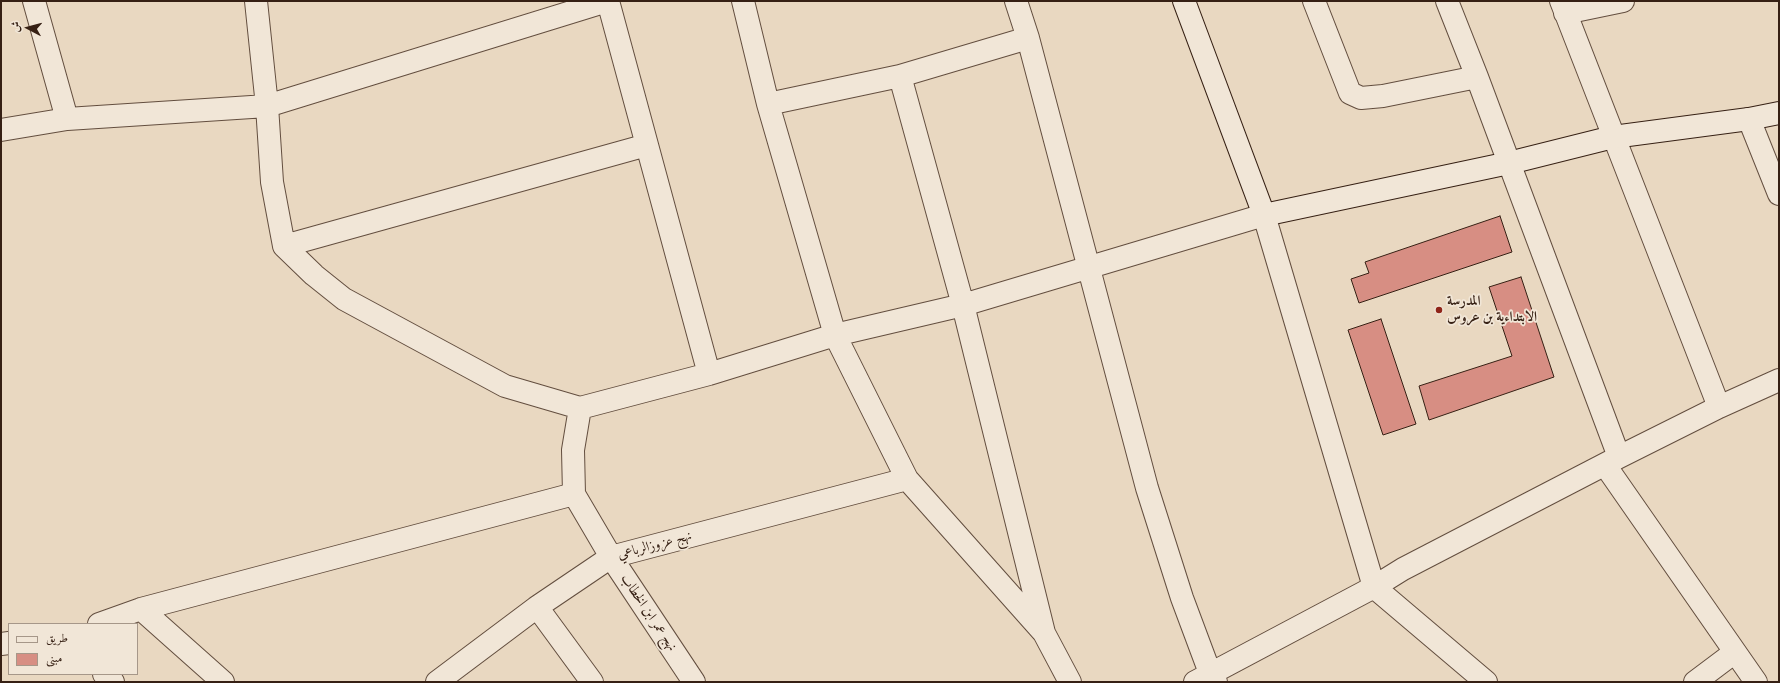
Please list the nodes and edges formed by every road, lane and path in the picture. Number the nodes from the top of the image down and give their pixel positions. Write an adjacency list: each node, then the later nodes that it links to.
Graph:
1 (34, 1): 17 (street)
2 (256, 1): 15 (street)
3 (607, 1): 15 (street); 21 (street)
4 (743, 1): 14 (street)
5 (1016, 1): 11 (street)
6 (1184, 1): 24 (street)
7 (1314, 1): 13 (street)
8 (1447, 1): 13 (street)
9 (1623, 1): 10 (street)
10 (1563, 7): 20 (street)
11 (1028, 38): 12 (street); 26 (street)
12 (900, 76): 14 (street); 27 (street)
13 (1477, 77): 22 (street)
14 (768, 104): 28 (street)
15 (267, 106): 17 (street); 25 (street)
16 (1779, 113): 18 (street)
17 (67, 119): 19 (street)
18 (1749, 119): 20 (street); 23 (street)
19 (1, 130)
20 (1613, 137): 22 (street); 31 (street)
21 (647, 145): 25 (street); 29 (street)
22 (1509, 163): 24 (street); 33 (street)
23 (1779, 194)
24 (1264, 214): 26 (street); 37 (street)
25 (284, 246): 32 (street)
26 (1089, 268): 27 (street); 44 (street)
27 (963, 305): 28 (street); 41 (street)
28 (835, 335): 29 (street); 34 (street)
29 (710, 374): 32 (street)
30 (1779, 380): 31 (street)
31 (1719, 407): 33 (street)
32 (580, 408): 35 (street, نهج عمر ابن الخطاب)
33 (1612, 461): 37 (street); 42 (street)
34 (907, 479): 36 (street, نهج عزوزالرباعي); 41 (street)
35 (574, 494): 36 (street, نهج عمر ابن الخطاب); 39 (street)
36 (611, 557): 38 (street, نهج عزوزالرباعي); 49 (street, نهج عمر ابن الخطاب)
37 (1374, 587): 44 (street); 51 (street)
38 (537, 607): 47 (street, نهج عزوزالرباعي); 48 (street)
39 (141, 609): 40 (street); 46 (street)
40 (102, 623)
41 (1044, 634): 50 (street)
42 (1735, 652): 52 (street); 53 (street)
43 (105, 675): 45 (street)
44 (1207, 679)
45 (113, 682)
46 (223, 682)
47 (437, 682)
48 (592, 682)
49 (694, 682)
50 (1070, 682)
51 (1486, 682)
52 (1695, 682)
53 (1756, 682)

